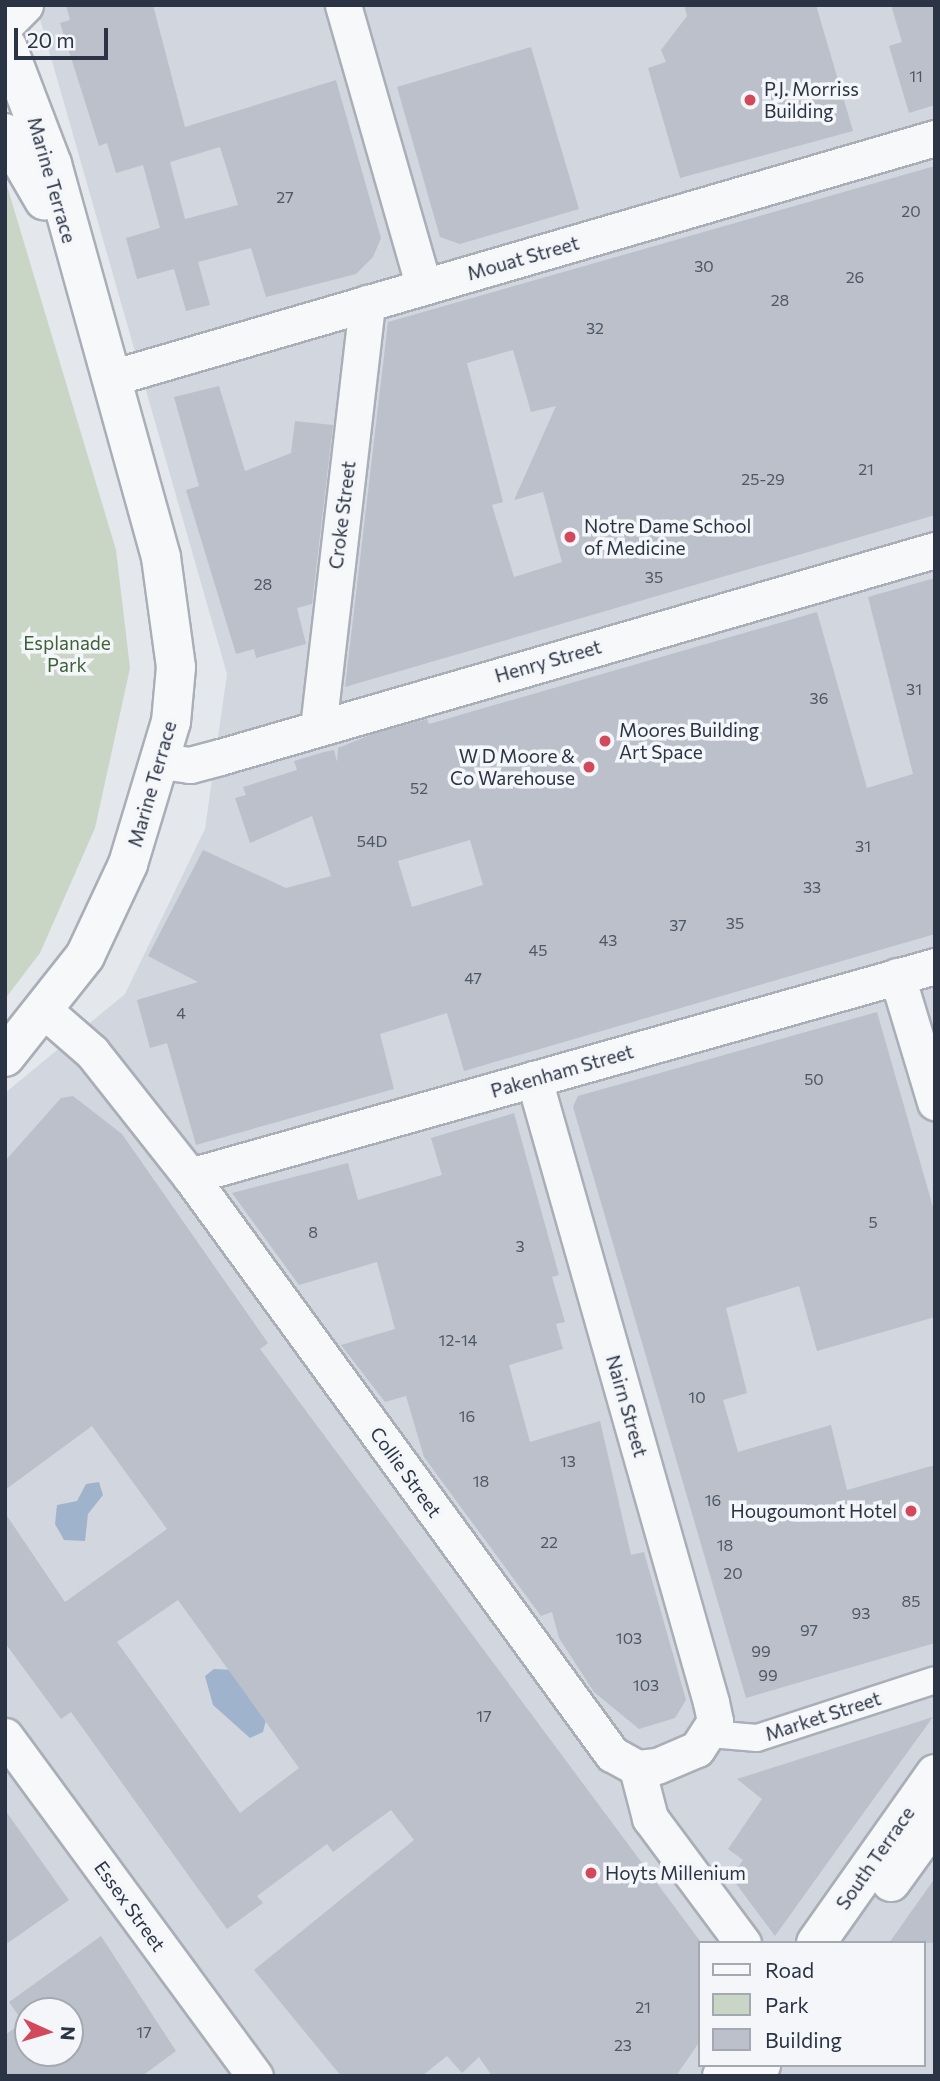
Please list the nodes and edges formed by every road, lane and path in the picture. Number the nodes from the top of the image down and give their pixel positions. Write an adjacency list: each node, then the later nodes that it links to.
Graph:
1 (23, 5): 3 (street)
2 (343, 5): 7 (street)
3 (6, 39): 6 (street, Marine Terrace)
4 (5, 133): 6 (street, Marine Terrace)
5 (935, 138): 7 (street, Mouat Street)
6 (78, 275): 9 (street, Marine Terrace)
7 (424, 287): 8 (street, Mouat Street)
8 (367, 303): 9 (street, Mouat Street); 11 (street, Croke Street)
9 (111, 378): 12 (street, Marine Terrace)
10 (935, 550): 11 (street, Henry Street)
11 (318, 728): 12 (street, Henry Street)
12 (162, 761): 15 (street, Marine Terrace)
13 (935, 966): 14 (street, Pakenham Street)
14 (897, 976): 17 (street, Pakenham Street); 18 (street)
15 (46, 1012): 16 (street, Marine Terrace); 19 (street, Collie Street)
16 (5, 1057)
17 (534, 1079): 19 (street, Pakenham Street); 21 (street, Nairn Street)
18 (935, 1102)
19 (190, 1176): 23 (street, Collie Street)
20 (935, 1680): 21 (street, Market Street)
21 (710, 1734): 23 (street)
22 (5, 1736): 29 (street, Essex Street)
23 (637, 1768): 26 (street)
24 (935, 1774): 27 (street, South Terrace)
25 (935, 1821): 28 (street, South Terrace)
26 (742, 1941)
27 (817, 1941)
28 (849, 1941)
29 (255, 2076)

